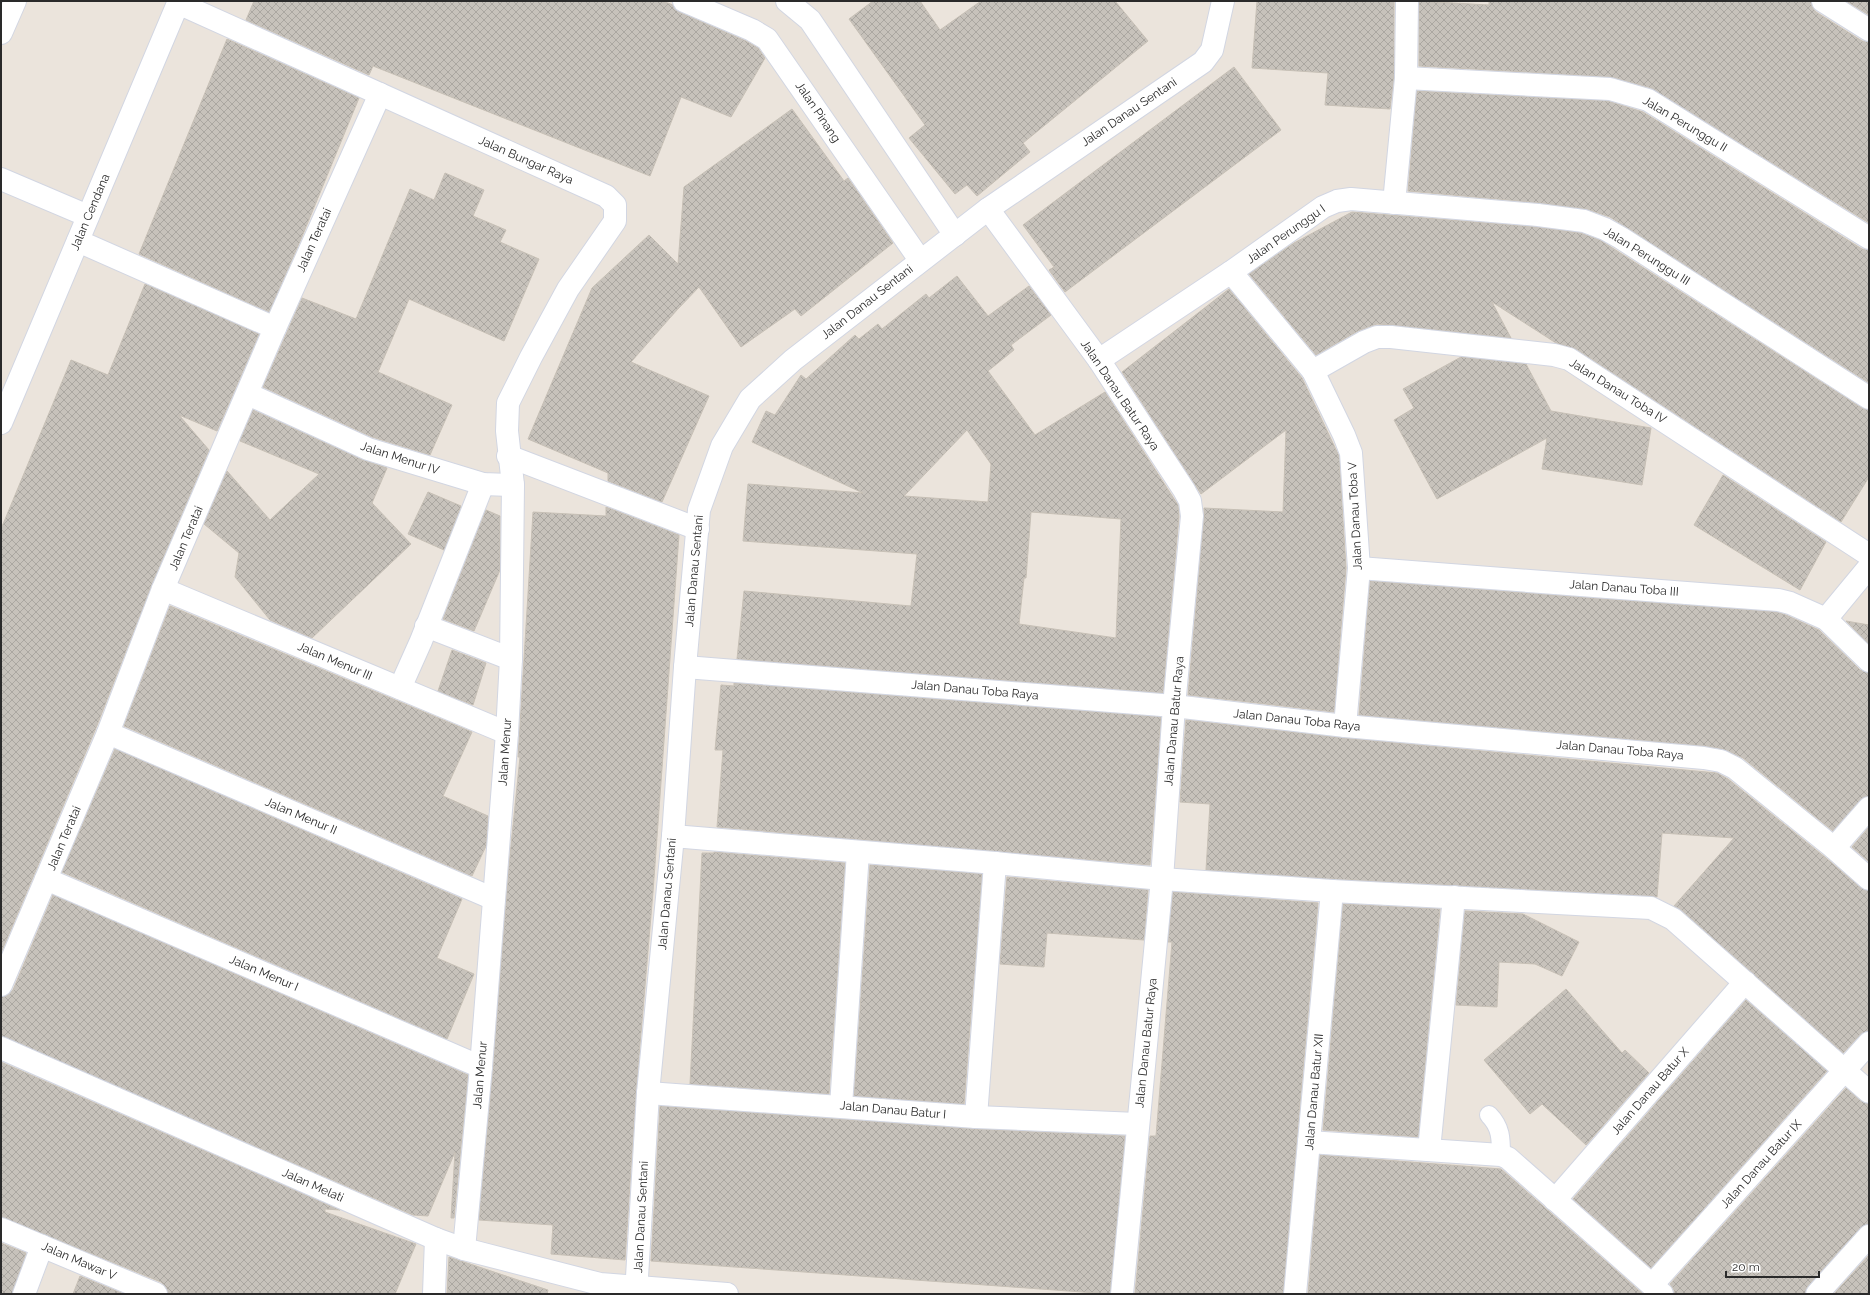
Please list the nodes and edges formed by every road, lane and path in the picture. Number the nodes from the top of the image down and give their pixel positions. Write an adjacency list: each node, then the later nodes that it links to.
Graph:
1 (15, 1): 9 (street)
2 (684, 1): 19 (street, Jalan Pinang)
3 (787, 1): 17 (street)
4 (1223, 1): 15 (street, Jalan Danau Sentani)
5 (1407, 1): 10 (street)
6 (1823, 1): 8 (street)
7 (179, 2): 11 (street, Jalan Bungar Raya); 16 (street, Jalan Cendana)
8 (1869, 30)
9 (1, 33)
10 (1406, 78): 14 (street); 18 (street, Jalan Perunggu II)
11 (380, 94): 21 (street, Jalan Teratai); 27 (street, Jalan Bungar Raya)
12 (1, 179): 16 (street)
13 (1, 195): 16 (street)
14 (1394, 203): 20 (street, Jalan Perunggu I); 25 (street, Jalan Perunggu III)
15 (988, 209): 17 (street, Jalan Danau Sentani); 22 (street, Jalan Danau Batur Raya)
16 (83, 229): 21 (street); 26 (street, Jalan Cendana)
17 (954, 235): 19 (street, Jalan Danau Sentani)
18 (1869, 238)
19 (920, 260): 30 (street, Jalan Danau Sentani)
20 (1231, 272): 22 (street, Jalan Perunggu I); 23 (street, Jalan Danau Toba V)
21 (275, 328): 24 (street, Jalan Teratai)
22 (1099, 360): 41 (street, Jalan Danau Batur Raya)
23 (1313, 371): 31 (street, Jalan Danau Toba IV); 33 (street, Jalan Danau Toba V)
24 (248, 394): 28 (street, Jalan Menur IV); 34 (street, Jalan Teratai)
25 (1869, 398)
26 (1, 423)
27 (508, 456): 29 (street, Jalan Menur); 30 (street)
28 (483, 484): 29 (street, Jalan Menur IV); 36 (street)
29 (512, 485): 37 (street, Jalan Menur)
30 (698, 529): 39 (street, Jalan Danau Sentani)
31 (1869, 555)
32 (1869, 567): 35 (street)
33 (1359, 568): 35 (street, Jalan Danau Toba III); 42 (street, Jalan Danau Toba V)
34 (164, 589): 40 (street, Jalan Menur III); 43 (street, Jalan Teratai)
35 (1826, 619): 38 (street, Jalan Danau Toba III)
36 (426, 626): 37 (street); 40 (street)
37 (511, 659): 44 (street, Jalan Menur)
38 (1869, 661)
39 (685, 667): 41 (street, Jalan Danau Toba Raya); 46 (street, Jalan Danau Sentani)
40 (400, 688): 44 (street, Jalan Menur III)
41 (1174, 706): 42 (street, Jalan Danau Toba Raya); 51 (street, Jalan Danau Batur Raya)
42 (1345, 726): 47 (street, Jalan Danau Toba Raya)
43 (108, 733): 50 (street, Jalan Teratai); 55 (street, Jalan Menur II)
44 (507, 733): 55 (street, Jalan Menur)
45 (1869, 808): 47 (street)
46 (673, 836): 48 (street); 63 (street, Jalan Danau Sentani)
47 (1834, 848): 52 (street, Jalan Danau Toba Raya)
48 (858, 852): 49 (street); 64 (street)
49 (995, 863): 51 (street); 66 (street)
50 (46, 879): 57 (street, Jalan Teratai); 60 (street, Jalan Menur I)
51 (1162, 879): 53 (street); 67 (street, Jalan Danau Batur Raya)
52 (1869, 879)
53 (1332, 890): 54 (street); 68 (street, Jalan Danau Batur XII)
54 (1454, 897): 56 (street); 69 (street)
55 (494, 898): 60 (street, Jalan Menur)
56 (1745, 982): 61 (street); 71 (street, Jalan Danau Batur X)
57 (1, 985)
58 (1869, 1044): 61 (street, Jalan Danau Batur IX)
59 (1, 1048): 74 (street, Jalan Melati)
60 (481, 1067): 76 (street, Jalan Menur)
61 (1845, 1070): 62 (street); 77 (street, Jalan Danau Batur IX)
62 (1869, 1092)
63 (648, 1093): 64 (street, Jalan Danau Batur I); 78 (street, Jalan Danau Sentani)
64 (841, 1106): 66 (street, Jalan Danau Batur I)
65 (1489, 1115): 70 (lane)
66 (976, 1117): 67 (street, Jalan Danau Batur I)
67 (1137, 1124): 83 (street, Jalan Danau Batur Raya)
68 (1309, 1142): 69 (street); 84 (street, Jalan Danau Batur XII)
69 (1429, 1150): 70 (street)
70 (1501, 1155): 71 (street)
71 (1555, 1200): 77 (street)
72 (1, 1229): 75 (street, Jalan Mawar V)
73 (1869, 1236): 85 (street)
74 (436, 1239): 76 (street, Jalan Melati); 81 (street)
75 (42, 1246): 79 (street); 80 (street, Jalan Mawar V)
76 (464, 1249): 78 (street, Jalan Melati)
77 (1657, 1290)
78 (637, 1291): 82 (street, Jalan Melati)
79 (24, 1294)
80 (156, 1294)
81 (434, 1294)
82 (727, 1294)
83 (1122, 1294)
84 (1295, 1294)
85 (1817, 1294)

